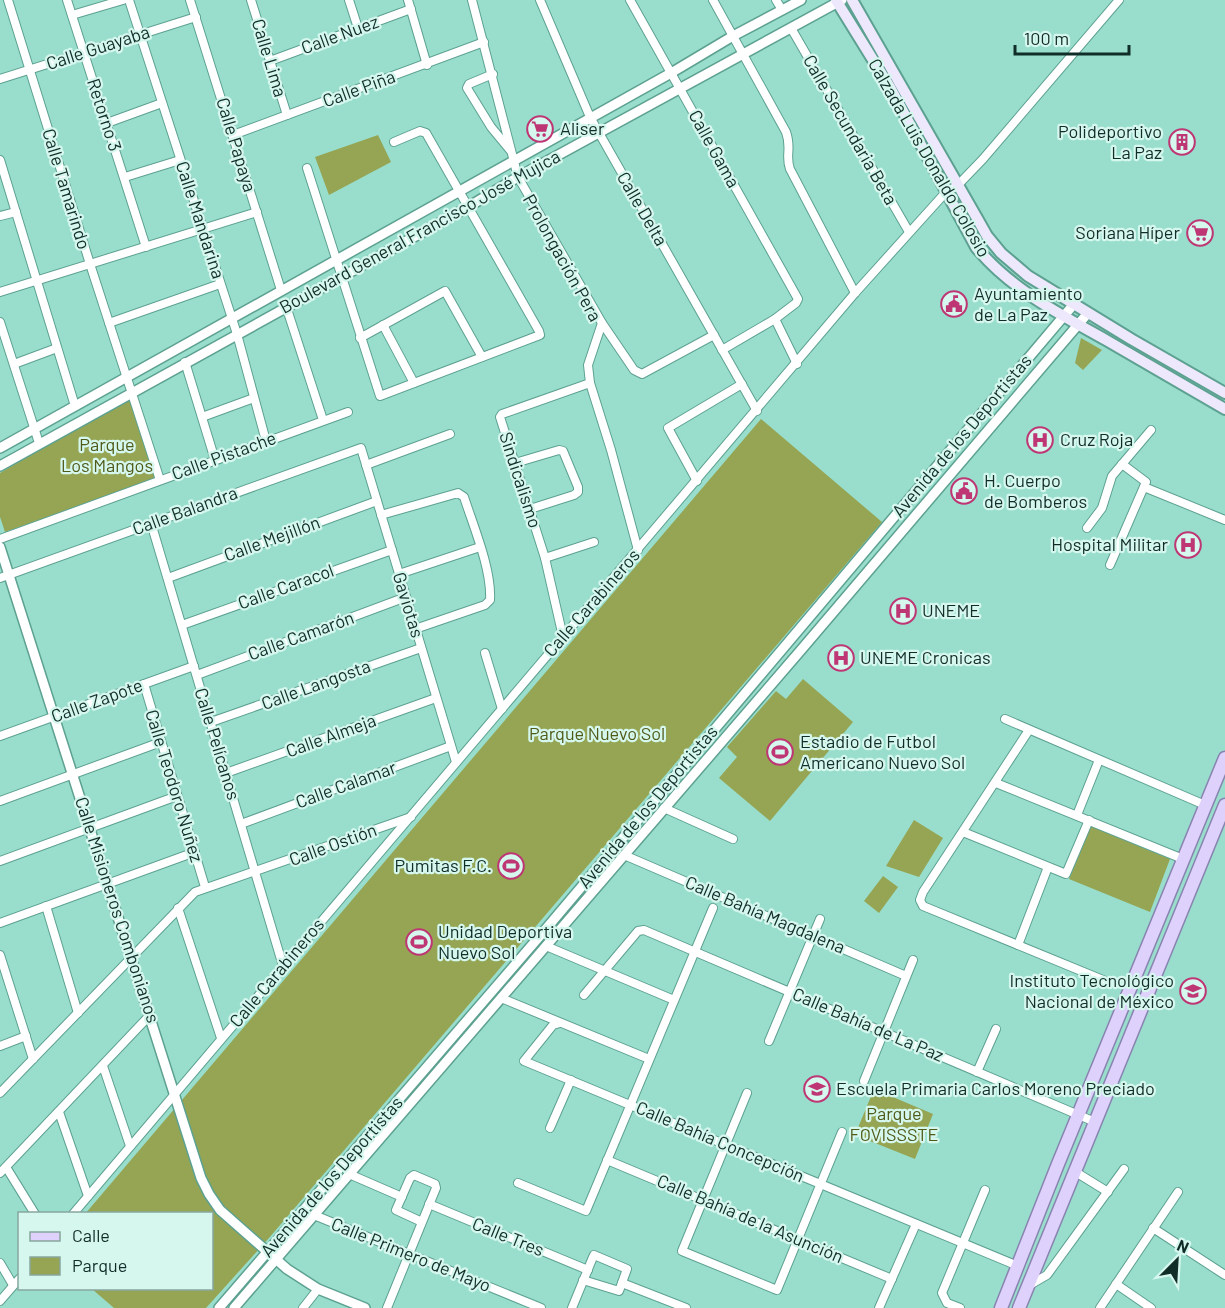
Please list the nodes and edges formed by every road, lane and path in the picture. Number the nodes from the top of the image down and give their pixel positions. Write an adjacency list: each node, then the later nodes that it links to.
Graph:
1 (8, 0): 31 (street, Calle Tamarindo)
2 (67, 0): 20 (street, Retorno 3)
3 (123, 0): 20 (street)
4 (129, 0): 24 (street, Calle Mandarina)
5 (190, 0): 21 (street, Calle Papaya)
6 (251, 0): 29 (street, Calle Lima)
7 (349, 0): 22 (street)
8 (408, 0): 18 (street)
9 (472, 0): 26 (street, Prolongación Pera)
10 (540, 0): 38 (street, Calle Delta)
11 (630, 0): 32 (street, Calle Gama)
12 (713, 0): 25 (street)
13 (776, 0): 19 (street)
14 (801, 0): 19 (street, Boulevard General Francisco José Mujica)
15 (852, 0): 49 (main road, Calzada Luis Donaldo Colosio)
16 (1119, 0): 49 (street, Calle Carabineros)
17 (839, 1): 23 (street, Boulevard General Francisco José Mujica); 51 (main road, Calzada Luis Donaldo Colosio)
18 (411, 9): 22 (street, Calle Nuez); 30 (street)
19 (782, 10): 25 (street, Boulevard General Francisco José Mujica)
20 (72, 15): 27 (street, Retorno 3)
21 (196, 16): 24 (street, Calle Guayaba); 41 (street, Calle Papaya)
22 (358, 28): 29 (street, Calle Nuez)
23 (790, 28): 28 (street, Boulevard General Francisco José Mujica); 57 (street, Calle Secundaria Beta)
24 (140, 34): 27 (street, Calle Guayaba); 36 (street, Calle Mandarina)
25 (733, 36): 28 (street); 32 (street, Boulevard General Francisco José Mujica)
26 (484, 42): 30 (street, Calle Piña); 33 (street, Prolongación Pera)
27 (84, 52): 31 (street, Calle Guayaba); 39 (street, Retorno 3)
28 (742, 53): 35 (street, Boulevard General Francisco José Mujica); 66 (street)
29 (270, 61): 37 (street, Calle Lima)
30 (427, 65): 37 (street, Calle Piña)
31 (29, 69): 34 (street, Calle Guayaba); 60 (street, Calle Tamarindo)
32 (671, 73): 35 (street, Calle Gama); 38 (street, Boulevard General Francisco José Mujica)
33 (493, 74): 43 (street, Prolongación Pera); 43 (street)
34 (0, 79)
35 (680, 89): 40 (street, Boulevard General Francisco José Mujica); 72 (street, Calle Gama)
36 (162, 103): 39 (street); 45 (street, Calle Mandarina)
37 (287, 115): 41 (street, Calle Piña)
38 (590, 117): 40 (street, Calle Delta); 43 (street, Boulevard General Francisco José Mujica)
39 (107, 123): 47 (street, Retorno 3)
40 (600, 134): 48 (street, Boulevard General Francisco José Mujica); 79 (street, Calle Delta)
41 (233, 135): 54 (street, Calle Papaya)
42 (394, 142): 50 (street)
43 (512, 157): 48 (street, Prolongación Pera); 50 (street, Boulevard General Francisco José Mujica)
44 (0, 160): 53 (street)
45 (180, 160): 47 (street); 56 (street, Calle Mandarina)
46 (307, 168): 59 (street)
47 (125, 177): 58 (street, Retorno 3)
48 (518, 177): 52 (street, Boulevard General Francisco José Mujica); 75 (street, Prolongación Pera)
49 (957, 186): 51 (street, Calle Carabineros); 67 (main road, Calzada Luis Donaldo Colosio)
50 (458, 190): 52 (street); 59 (street, Boulevard General Francisco José Mujica)
51 (946, 192): 57 (street, Calle Carabineros); 70 (main road, Calzada Luis Donaldo Colosio)
52 (468, 207): 61 (street, Boulevard General Francisco José Mujica); 83 (street)
53 (16, 212): 55 (street); 62 (street)
54 (257, 212): 56 (street); 64 (street, Calle Papaya)
55 (0, 216)
56 (202, 229): 58 (street); 63 (street, Calle Mandarina)
57 (909, 232): 66 (street, Calle Carabineros)
58 (146, 247): 60 (street)
59 (335, 259): 61 (street); 64 (street, Boulevard General Francisco José Mujica)
60 (90, 264): 62 (street); 74 (street, Calle Tamarindo)
61 (341, 277): 68 (street, Boulevard General Francisco José Mujica); 80 (street)
62 (37, 281): 65 (street); 81 (street)
63 (220, 284): 71 (street, Calle Mandarina); 74 (street)
64 (281, 291): 71 (street, Boulevard General Francisco José Mujica)
65 (0, 292)
66 (855, 294): 86 (street, Calle Carabineros)
67 (1074, 304): 69 (main road, Calzada Luis Donaldo Colosio); 70 (street, Avenida de los Deportistas)
68 (286, 306): 78 (street, Boulevard General Francisco José Mujica); 102 (street)
69 (1088, 313): 77 (street, Avenida de los Deportistas); 93 (main road, Calzada Luis Donaldo Colosio)
70 (1065, 316): 77 (main road, Calzada Luis Donaldo Colosio); 91 (street, Avenida de los Deportistas)
71 (232, 319): 78 (street, Calle Mandarina); 87 (street, Boulevard General Francisco José Mujica)
72 (775, 320): 82 (street); 86 (street)
73 (0, 322): 85 (street)
74 (109, 323): 87 (street, Calle Tamarindo)
75 (602, 323): 79 (street); 89 (street, Prolongación Pera)
76 (384, 325): 80 (street); 83 (street); 88 (street)
77 (1079, 325): 94 (street, Avenida de los Deportistas); 97 (main road, Calzada Luis Donaldo Colosio)
78 (237, 334): 84 (street, Boulevard General Francisco José Mujica); 95 (street, Calle Mandarina)
79 (714, 335): 82 (street, Calle Delta)
80 (360, 338): 88 (street)
81 (57, 348): 85 (street); 96 (street)
82 (722, 350): 90 (street, Calle Delta)
83 (483, 357): 88 (street)
84 (185, 362): 92 (street, Boulevard General Francisco José Mujica); 101 (street)
85 (14, 364): 104 (street)
86 (797, 364): 98 (street, Calle Carabineros)
87 (127, 377): 92 (street, Calle Tamarindo); 96 (street, Boulevard General Francisco José Mujica)
88 (414, 383)
89 (590, 383): 113 (street, Sindicalismo); 136 (street, Prolongación Pera)
90 (742, 384): 98 (street, Calle Delta); 119 (street)
91 (1005, 386): 94 (street); 100 (street, Avenida de los Deportistas)
92 (131, 392): 108 (street, Boulevard General Francisco José Mujica); 118 (street, Calle Tamarindo)
93 (1225, 393)
94 (1017, 397): 103 (street, Avenida de los Deportistas)
95 (254, 398): 101 (street); 107 (street, Calle Mandarina)
96 (75, 406): 104 (street, Boulevard General Francisco José Mujica)
97 (1225, 409)
98 (757, 411): 119 (street, Calle Carabineros)
99 (348, 412): 102 (street, Calle Pistache)
100 (979, 416): 103 (street); 111 (street, Avenida de los Deportistas)
101 (202, 417): 112 (street)
102 (323, 420): 107 (street, Calle Pistache)
103 (992, 426): 116 (street, Avenida de los Deportistas)
104 (35, 429): 108 (street); 109 (street, Boulevard General Francisco José Mujica)
105 (1151, 429): 114 (street)
106 (450, 434): 115 (street)
107 (266, 441): 112 (street, Calle Pistache)
108 (39, 443): 117 (street, Boulevard General Francisco José Mujica)
109 (0, 447)
110 (361, 448): 115 (street, Gaviotas); 128 (street, Calle Balandra)
111 (946, 454): 116 (street); 120 (street, Avenida de los Deportistas)
112 (215, 460): 118 (street, Calle Pistache)
113 (515, 462): 124 (street, Sindicalismo); 124 (street)
114 (1122, 464): 121 (street); 129 (street)
115 (366, 465): 123 (street, Gaviotas)
116 (959, 465): 122 (street, Avenida de los Deportistas)
117 (0, 466)
118 (160, 480): 131 (street, Calle Pistache)
119 (697, 481): 136 (street, Calle Carabineros)
120 (924, 481): 122 (street); 126 (street, Avenida de los Deportistas)
121 (1144, 487): 127 (street); 138 (street)
122 (935, 493): 130 (street, Avenida de los Deportistas)
123 (377, 501): 125 (street, Gaviotas); 141 (street, Calle Mejillón)
124 (530, 509): 137 (street, Sindicalismo)
125 (381, 515): 134 (street); 135 (street, Gaviotas)
126 (892, 519): 130 (street); 146 (street, Avenida de los Deportistas)
127 (1225, 520)
128 (151, 523): 140 (street, Calle Balandra); 141 (street, Calle Pelícanos)
129 (1087, 528)
130 (904, 529): 148 (street, Avenida de los Deportistas)
131 (0, 539)
132 (594, 542): 137 (street)
133 (0, 547): 140 (street, Calle Misioneros Combonianos)
134 (480, 547): 139 (street); 144 (street)
135 (392, 550): 139 (street, Gaviotas); 143 (street, Calle Caracol)
136 (638, 550): 145 (street, Calle Carabineros)
137 (544, 558): 145 (street, Sindicalismo)
138 (1110, 565)
139 (399, 574): 142 (street, Gaviotas)
140 (5, 576): 154 (street, Calle Misioneros Combonianos)
141 (168, 578): 143 (street, Calle Pelícanos)
142 (406, 597): 144 (street, Gaviotas); 150 (street, Calle Camarón)
143 (182, 625): 150 (street, Calle Pelícanos)
144 (415, 629): 147 (street, Gaviotas)
145 (563, 637): 153 (street, Calle Carabineros)
146 (788, 640): 148 (street); 162 (street, Avenida de los Deportistas)
147 (421, 648): 152 (street, Gaviotas); 156 (street, Calle Langosta)
148 (801, 650): 165 (street, Avenida de los Deportistas)
149 (485, 653): 153 (street)
150 (195, 671): 151 (street, Calle Zapote); 156 (street, Calle Pelícanos)
151 (144, 684): 154 (street, Calle Zapote); 159 (street, Calle Teodoro Nuñez)
152 (436, 698): 160 (street, Gaviotas); 166 (street, Calle Almeja)
153 (502, 709): 164 (street, Calle Carabineros)
154 (55, 716): 158 (street, Calle Zapote); 167 (street, Calle Misioneros Combonianos)
155 (1005, 719): 157 (street)
156 (211, 722): 166 (street, Calle Pelícanos)
157 (1029, 730): 163 (street); 168 (street)
158 (0, 736)
159 (161, 742): 167 (street); 169 (street, Calle Teodoro Nuñez)
160 (451, 746): 164 (street, Gaviotas); 178 (street, Calle Calamar)
161 (1225, 758): 171 (main road)
162 (690, 759): 165 (street); 213 (street, Avenida de los Deportistas)
163 (1099, 760): 171 (street); 174 (street)
164 (456, 762): 175 (street, Calle Carabineros)
165 (700, 767): 173 (street, Avenida de los Deportistas)
166 (226, 773): 178 (street, Calle Pelícanos)
167 (73, 774): 170 (street); 179 (street, Calle Misioneros Combonianos)
168 (996, 783): 174 (street); 181 (street)
169 (177, 796): 179 (street); 183 (street, Calle Teodoro Nuñez)
170 (0, 801)
171 (1206, 805): 177 (main road)
172 (1225, 805): 180 (main road)
173 (664, 808): 182 (street); 184 (street, Avenida de los Deportistas)
174 (1077, 815): 176 (street)
175 (411, 817): 188 (street, Calle Ostión); 203 (street, Calle Carabineros)
176 (1089, 820): 185 (street); 187 (street)
177 (1198, 822): 180 (main road); 185 (main road)
178 (241, 824): 188 (street, Calle Pelícanos)
179 (90, 828): 186 (street); 189 (street, Calle Misioneros Combonianos)
180 (1215, 829): 236 (main road)
181 (963, 832): 187 (street); 197 (street)
182 (733, 839)
183 (195, 852): 189 (street); 190 (street, Calle Teodoro Nuñez)
184 (624, 855): 196 (street, Calle Bahía Magdalena); 198 (street, Avenida de los Deportistas)
185 (1183, 859): 235 (main road)
186 (0, 861)
187 (1048, 867): 197 (street)
188 (255, 872): 190 (street, Calle Ostión); 203 (street, Calle Pelícanos)
189 (107, 884): 191 (street); 201 (street, Calle Misioneros Combonianos)
190 (205, 887): 192 (street)
191 (46, 906): 195 (street); 214 (street)
192 (178, 908): 201 (street); 221 (street)
193 (712, 908): 199 (street)
194 (820, 920): 196 (street)
195 (0, 923)
196 (813, 936): 205 (street, Calle Bahía Magdalena); 209 (street)
197 (1017, 945): 207 (street)
198 (546, 946): 204 (street); 211 (street, Avenida de los Deportistas)
199 (694, 952): 204 (street, Calle Bahía de La Paz); 209 (street, Calle Bahía de La Paz); 212 (street)
200 (0, 955): 206 (street)
201 (131, 957): 214 (street); 215 (street, Calle Misioneros Combonianos)
202 (913, 960): 205 (street)
203 (283, 966): 221 (street, Calle Carabineros)
204 (605, 971): 210 (street); 212 (street)
205 (906, 976): 219 (street)
206 (9, 981): 208 (street); 220 (street)
207 (1108, 982)
208 (0, 985)
209 (790, 993): 219 (street, Calle Bahía de La Paz); 222 (street)
210 (584, 995)
211 (501, 998): 216 (street, Avenida de los Deportistas); 217 (street)
212 (674, 1000): 225 (street)
213 (476, 1009): 216 (street); 264 (street, Avenida de los Deportistas)
214 (78, 1013): 224 (street)
215 (150, 1015): 226 (street); 231 (street, Calle Misioneros Combonianos)
216 (485, 1017): 246 (street, Avenida de los Deportistas)
217 (560, 1023): 225 (street); 228 (street, Calle Bahía Concepción)
218 (996, 1029): 227 (street)
219 (884, 1032): 227 (street, Calle Bahía de La Paz); 229 (street)
220 (26, 1036): 223 (street); 224 (street)
221 (221, 1038): 231 (street, Calle Carabineros)
222 (769, 1041)
223 (0, 1046)
224 (33, 1059): 230 (street)
225 (650, 1059): 233 (street)
226 (103, 1066): 234 (street); 240 (street)
227 (977, 1072): 235 (street, Calle Bahía de La Paz)
228 (571, 1080): 233 (street, Calle Bahía Concepción); 237 (street)
229 (864, 1081)
230 (0, 1093)
231 (175, 1093): 240 (street, Calle Carabineros); 264 (street, Calle Misioneros Combonianos)
232 (747, 1093): 239 (street)
233 (630, 1105): 239 (street, Calle Bahía Concepción); 241 (street)
234 (59, 1112): 242 (street); 252 (street)
235 (1079, 1115): 236 (street, Calle Bahía de La Paz); 268 (main road)
236 (1095, 1122): 244 (main road)
237 (550, 1128)
238 (843, 1132): 248 (street)
239 (726, 1145): 248 (street, Calle Bahía Concepción); 254 (street)
240 (130, 1146): 252 (street, Calle Carabineros)
241 (607, 1160): 247 (street); 254 (street, Calle Bahía de la Asunción)
242 (6, 1167): 245 (street); 256 (street)
243 (1124, 1169): 250 (street)
244 (1074, 1171): 250 (street); 277 (main road)
245 (0, 1173)
246 (349, 1174): 253 (street); 258 (street, Avenida de los Deportistas)
247 (518, 1183)
248 (821, 1184): 260 (street, Calle Bahía Concepción); 262 (street)
249 (985, 1190): 263 (street)
250 (1108, 1192): 277 (street)
251 (1178, 1192): 261 (street)
252 (88, 1196): 257 (street, Calle Carabineros)
253 (402, 1197): 255 (street); 259 (street)
254 (703, 1200): 262 (street, Calle Bahía de la Asunción); 262 (street)
255 (429, 1204): 259 (street); 269 (street, Calle Tres)
256 (34, 1212)
257 (75, 1212)
258 (314, 1215): 265 (street, Calle Primero de Mayo); 266 (street, Avenida de los Deportistas)
259 (422, 1222): 265 (street)
260 (916, 1224): 263 (street, Calle Bahía Concepción); 273 (street)
261 (1153, 1228): 270 (street); 275 (street)
262 (798, 1239): 273 (street, Calle Bahía de la Asunción)
263 (963, 1244): 268 (street, Calle Bahía Concepción); 289 (street)
264 (267, 1251): 266 (street, Calle Misioneros Combonianos); 280 (street, Avenida de los Deportistas)
265 (410, 1254): 284 (street); 285 (street, Calle Primero de Mayo)
266 (276, 1258): 278 (street, Calle Misioneros Combonianos); 281 (street, Avenida de los Deportistas)
267 (0, 1263): 276 (street)
268 (1018, 1266): 290 (main road)
269 (588, 1269): 272 (street); 274 (street)
270 (1225, 1275)
271 (18, 1280): 276 (street)
272 (584, 1280): 274 (street); 286 (street)
273 (892, 1280): 288 (street)
274 (622, 1283): 287 (street)
275 (1116, 1284): 292 (street); 293 (street)
276 (13, 1285): 279 (street)
277 (1028, 1286): 291 (main road)
278 (318, 1289): 282 (street); 283 (street, Calle Misioneros Combonianos)
279 (0, 1301)
280 (219, 1308)
281 (234, 1308)
282 (303, 1308)
283 (365, 1308)
284 (387, 1308)
285 (541, 1308)
286 (572, 1308)
287 (686, 1308)
288 (879, 1308)
289 (960, 1308)
290 (1001, 1308)
291 (1019, 1308)
292 (1100, 1308)
293 (1151, 1308)

